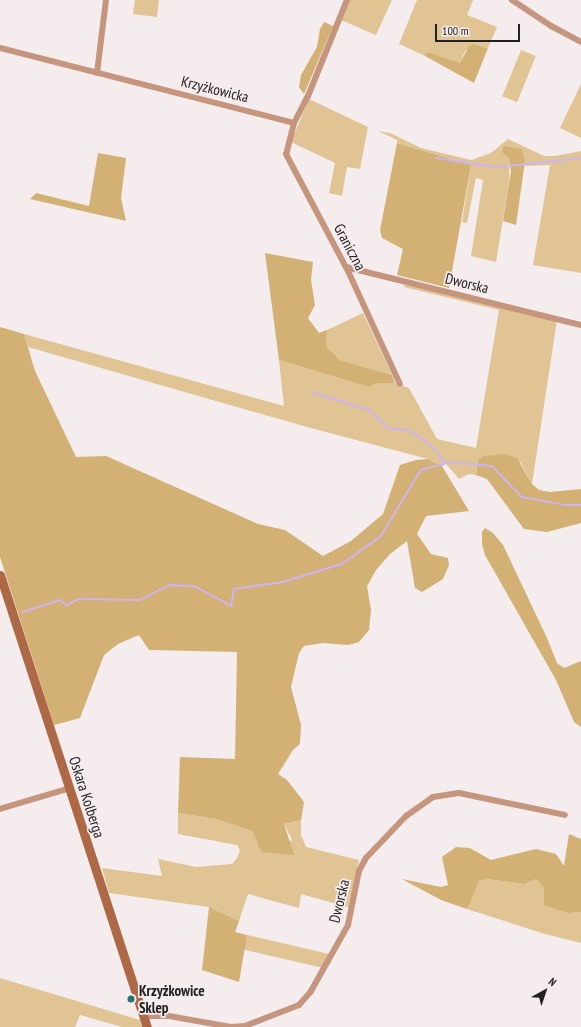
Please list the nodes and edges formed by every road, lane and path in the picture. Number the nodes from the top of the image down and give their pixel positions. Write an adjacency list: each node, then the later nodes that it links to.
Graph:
1 (106, 0): 6 (street)
2 (347, 0): 7 (street)
3 (512, 0): 4 (street)
4 (581, 42)
5 (0, 48): 6 (street, Krzyżkowicka)
6 (97, 73): 7 (street, Krzyżkowicka)
7 (294, 122): 8 (street, Graniczna)
8 (346, 267): 9 (street, Dworska); 10 (street, Graniczna)
9 (581, 325)
10 (400, 384)
11 (0, 575): 12 (main road, Oskara Kolberga)
12 (70, 788): 13 (street); 15 (main road, Oskara Kolberga)
13 (0, 809)
14 (565, 815): 15 (street, Dworska)
15 (144, 1016): 16 (main road, Oskara Kolberga)
16 (147, 1027)

